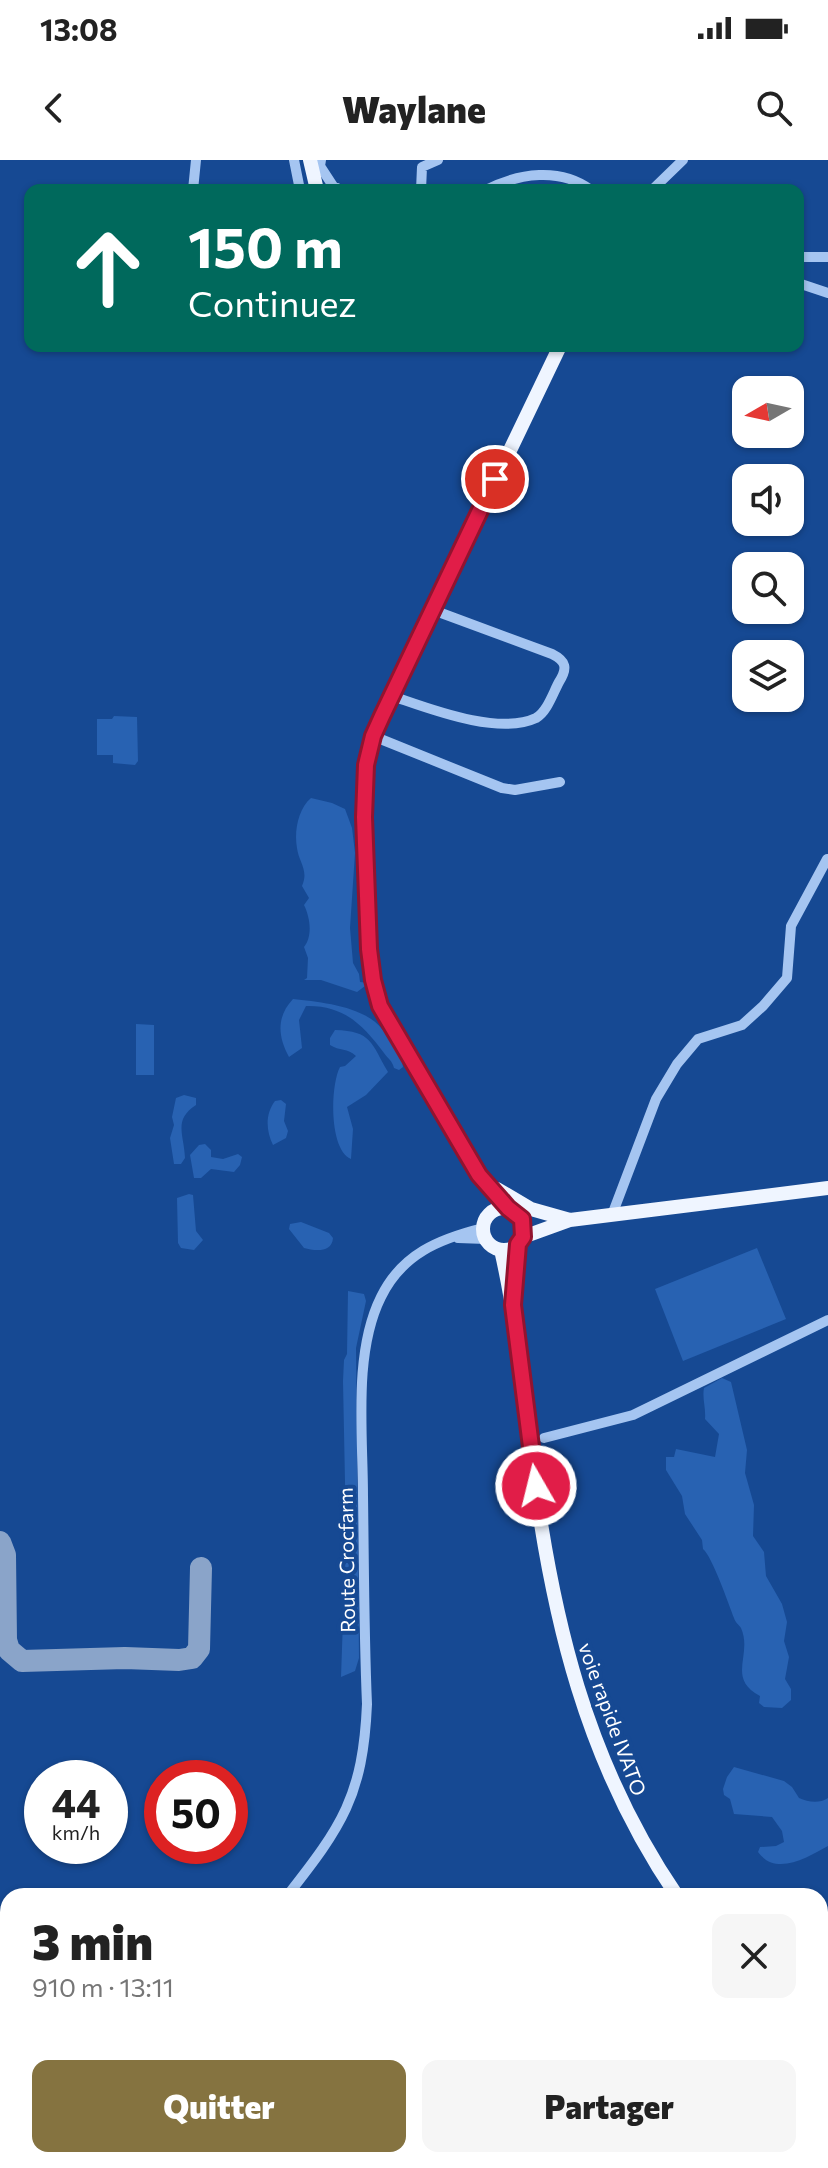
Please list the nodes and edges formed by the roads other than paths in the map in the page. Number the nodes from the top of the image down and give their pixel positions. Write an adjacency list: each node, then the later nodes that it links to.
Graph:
1 (196, 160): 7 (street)
2 (294, 160): 8 (street)
3 (310, 160): 9 (main road)
4 (321, 160): 10 (street)
5 (438, 160): 11 (street)
6 (683, 160): 14 (street)
7 (194, 184)
8 (299, 184)
9 (316, 184)
10 (332, 184)
11 (421, 184)
12 (499, 184): 13 (street)
13 (583, 184)
14 (658, 184)
15 (804, 257): 16 (street)
16 (828, 257)
17 (804, 285): 18 (street)
18 (828, 293)
19 (557, 352): 20 (main road)
20 (433, 610): 21 (main road); 21 (street)
21 (392, 696): 22 (main road)
22 (373, 736): 23 (street); 25 (main road)
23 (560, 782)
24 (827, 859): 29 (street)
25 (479, 1175): 27 (main road); 28 (main road); 30 (main road)
26 (828, 1188): 29 (main road)
27 (512, 1210): 28 (main road); 30 (main road); 32 (main road)
28 (490, 1213): 31 (main road)
29 (612, 1215): 30 (main road)
30 (570, 1220): 32 (main road)
31 (484, 1234): 33 (main road); 37 (street, Route Crocfarm)
32 (521, 1241): 33 (main road); 34 (main road)
33 (501, 1250): 34 (main road)
34 (513, 1305): 38 (main road, voie rapide IVATO)
35 (828, 1320): 36 (street)
36 (544, 1438)
37 (293, 1888)
38 (671, 1888)

